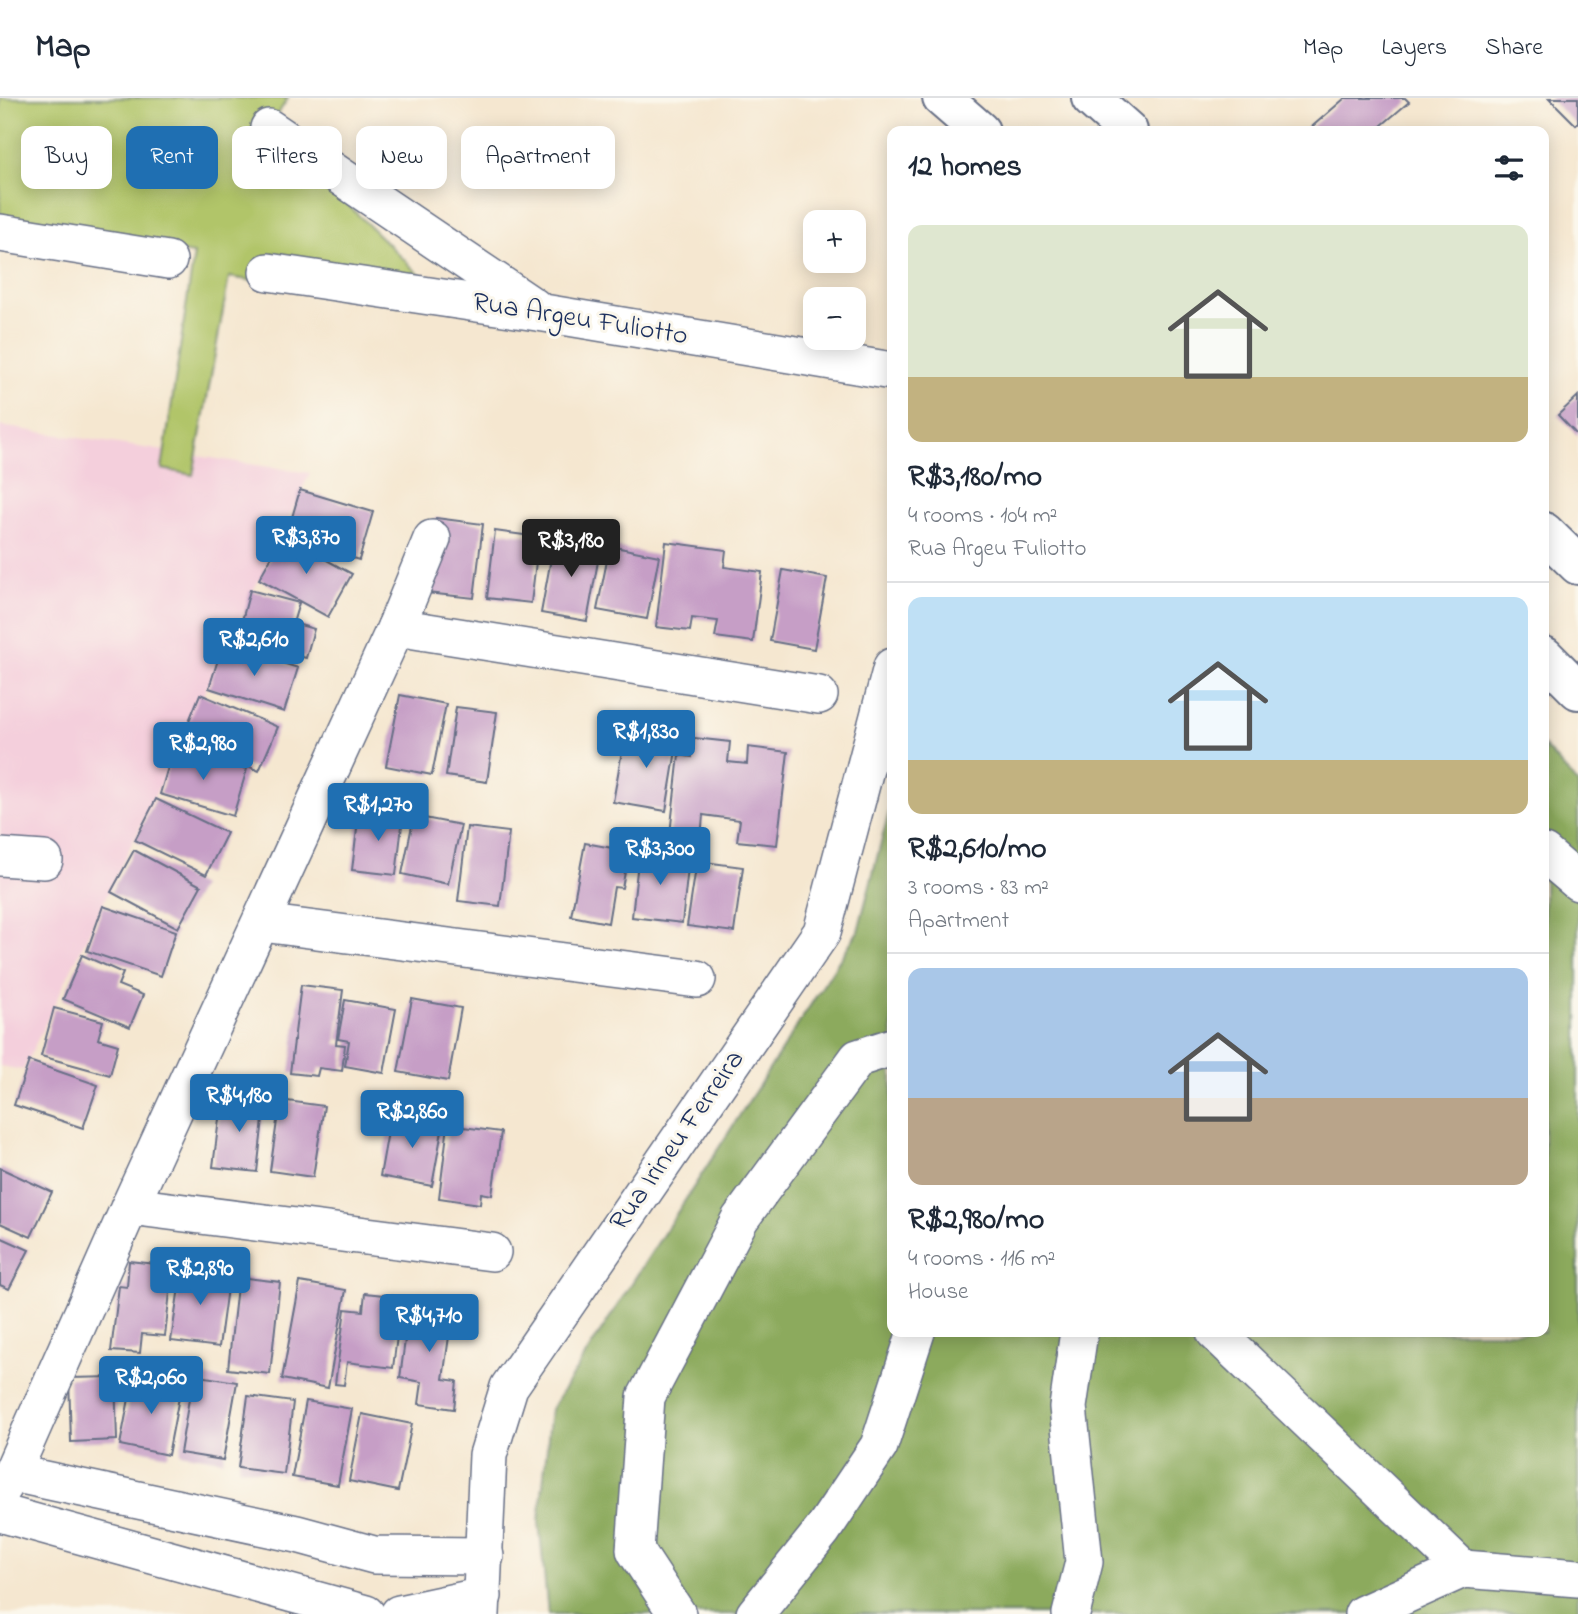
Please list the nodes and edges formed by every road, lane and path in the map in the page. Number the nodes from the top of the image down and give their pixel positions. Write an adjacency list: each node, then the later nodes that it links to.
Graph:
1 (942, 98): 3 (main road)
2 (1091, 98): 4 (main road)
3 (974, 126)
4 (1122, 126)
5 (342, 177): 9 (street)
6 (0, 233): 7 (street)
7 (168, 260)
8 (268, 272): 9 (street, Rua Argeu Fuliotto)
9 (544, 313): 10 (street, Rua Argeu Fuliotto)
10 (887, 370)
11 (1549, 537): 13 (main road)
12 (432, 539): 14 (street)
13 (1578, 565)
14 (396, 627): 18 (street); 23 (street)
15 (1549, 661): 17 (main road)
16 (887, 686): 34 (street, Rua Irineu Ferreira)
17 (1578, 690)
18 (819, 695)
19 (0, 857): 21 (street)
20 (1549, 857): 22 (street)
21 (44, 860)
22 (1578, 882)
23 (262, 923): 24 (street); 26 (street)
24 (697, 979)
25 (887, 1049): 41 (street)
26 (130, 1206): 27 (street); 31 (street)
27 (492, 1252)
28 (914, 1337): 42 (street)
29 (1078, 1337): 43 (street)
30 (1219, 1337): 35 (street)
31 (6, 1483): 33 (street)
32 (0, 1513): 37 (street)
33 (297, 1534): 34 (street); 37 (street)
34 (485, 1556): 38 (street, Rua Irineu Ferreira)
35 (1463, 1569): 36 (street); 44 (street)
36 (1578, 1578)
37 (257, 1583): 39 (street)
38 (482, 1605): 40 (street)
39 (366, 1614)
40 (400, 1614)
41 (677, 1614)
42 (755, 1614)
43 (1071, 1614)
44 (1363, 1614)

